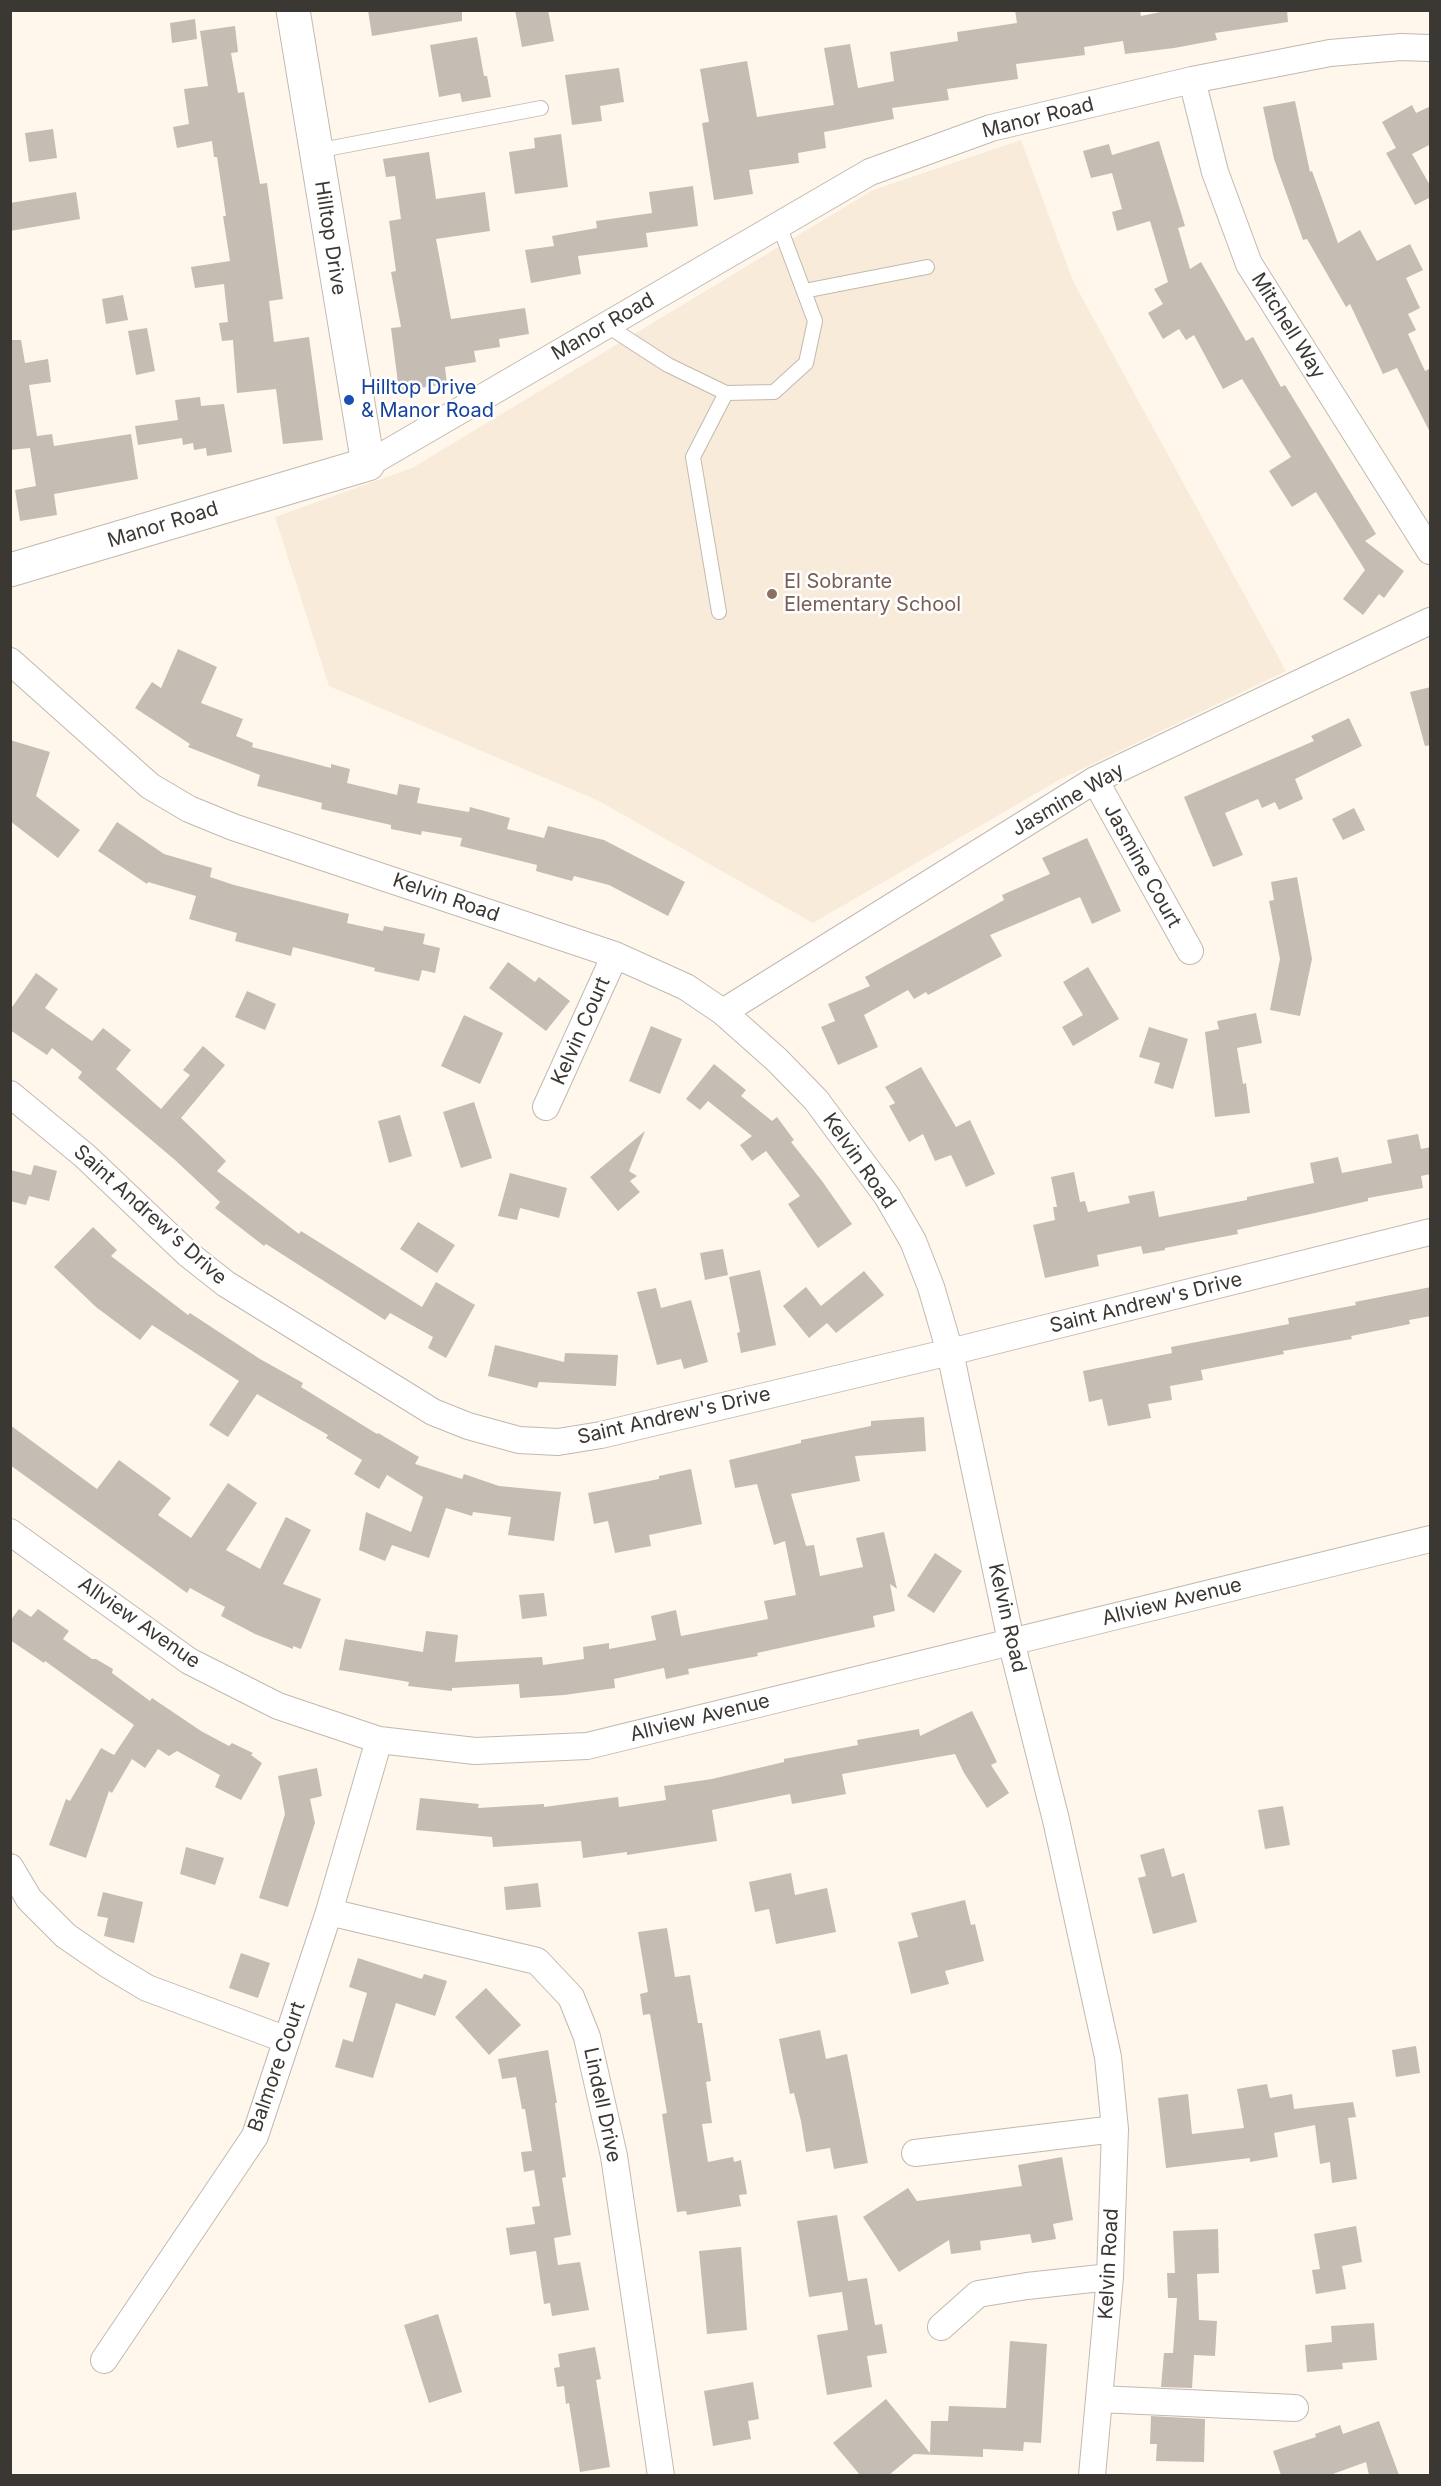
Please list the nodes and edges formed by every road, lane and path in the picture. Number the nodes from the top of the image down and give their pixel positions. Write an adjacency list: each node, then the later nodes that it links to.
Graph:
1 (293, 10): 5 (street, Hilltop Drive)
2 (1431, 48): 3 (street, Manor Road)
3 (1192, 80): 6 (street, Manor Road); 12 (street, Mitchell Way)
4 (541, 108): 5 (lane)
5 (316, 151): 11 (street, Hilltop Drive)
6 (779, 225): 8 (lane); 9 (street, Manor Road)
7 (927, 267): 8 (lane)
8 (804, 291): 10 (lane)
9 (606, 326): 10 (lane); 11 (street, Manor Road)
10 (726, 393): 14 (lane)
11 (368, 465): 13 (street, Manor Road)
12 (1431, 551)
13 (10, 570)
14 (719, 612)
15 (1431, 621): 17 (street, Jasmine Way)
16 (10, 661): 19 (street, Kelvin Road)
17 (1095, 780): 18 (street, Jasmine Court); 20 (street, Jasmine Way)
18 (1190, 951)
19 (615, 955): 20 (street, Kelvin Road); 22 (street, Kelvin Court)
20 (723, 1012): 24 (street, Kelvin Road)
21 (10, 1094): 24 (street, Saint Andrew's Drive)
22 (546, 1107)
23 (1431, 1232): 24 (street, Saint Andrew's Drive)
24 (950, 1352): 27 (street, Kelvin Road)
25 (10, 1533): 28 (street, Allview Avenue)
26 (1431, 1539): 27 (street, Allview Avenue)
27 (1011, 1641): 28 (street, Allview Avenue); 32 (street, Kelvin Road)
28 (379, 1740): 30 (street, Balmore Court)
29 (10, 1867): 31 (street)
30 (329, 1912): 31 (street, Balmore Court); 39 (street, Lindell Drive)
31 (287, 2040): 36 (street, Balmore Court)
32 (1115, 2128): 33 (street); 34 (street, Kelvin Road)
33 (915, 2153)
34 (1110, 2277): 35 (street); 37 (street, Kelvin Road)
35 (941, 2327)
36 (104, 2360)
37 (1100, 2399): 38 (street); 40 (street, Kelvin Road)
38 (1295, 2408)
39 (661, 2475)
40 (1092, 2475)

